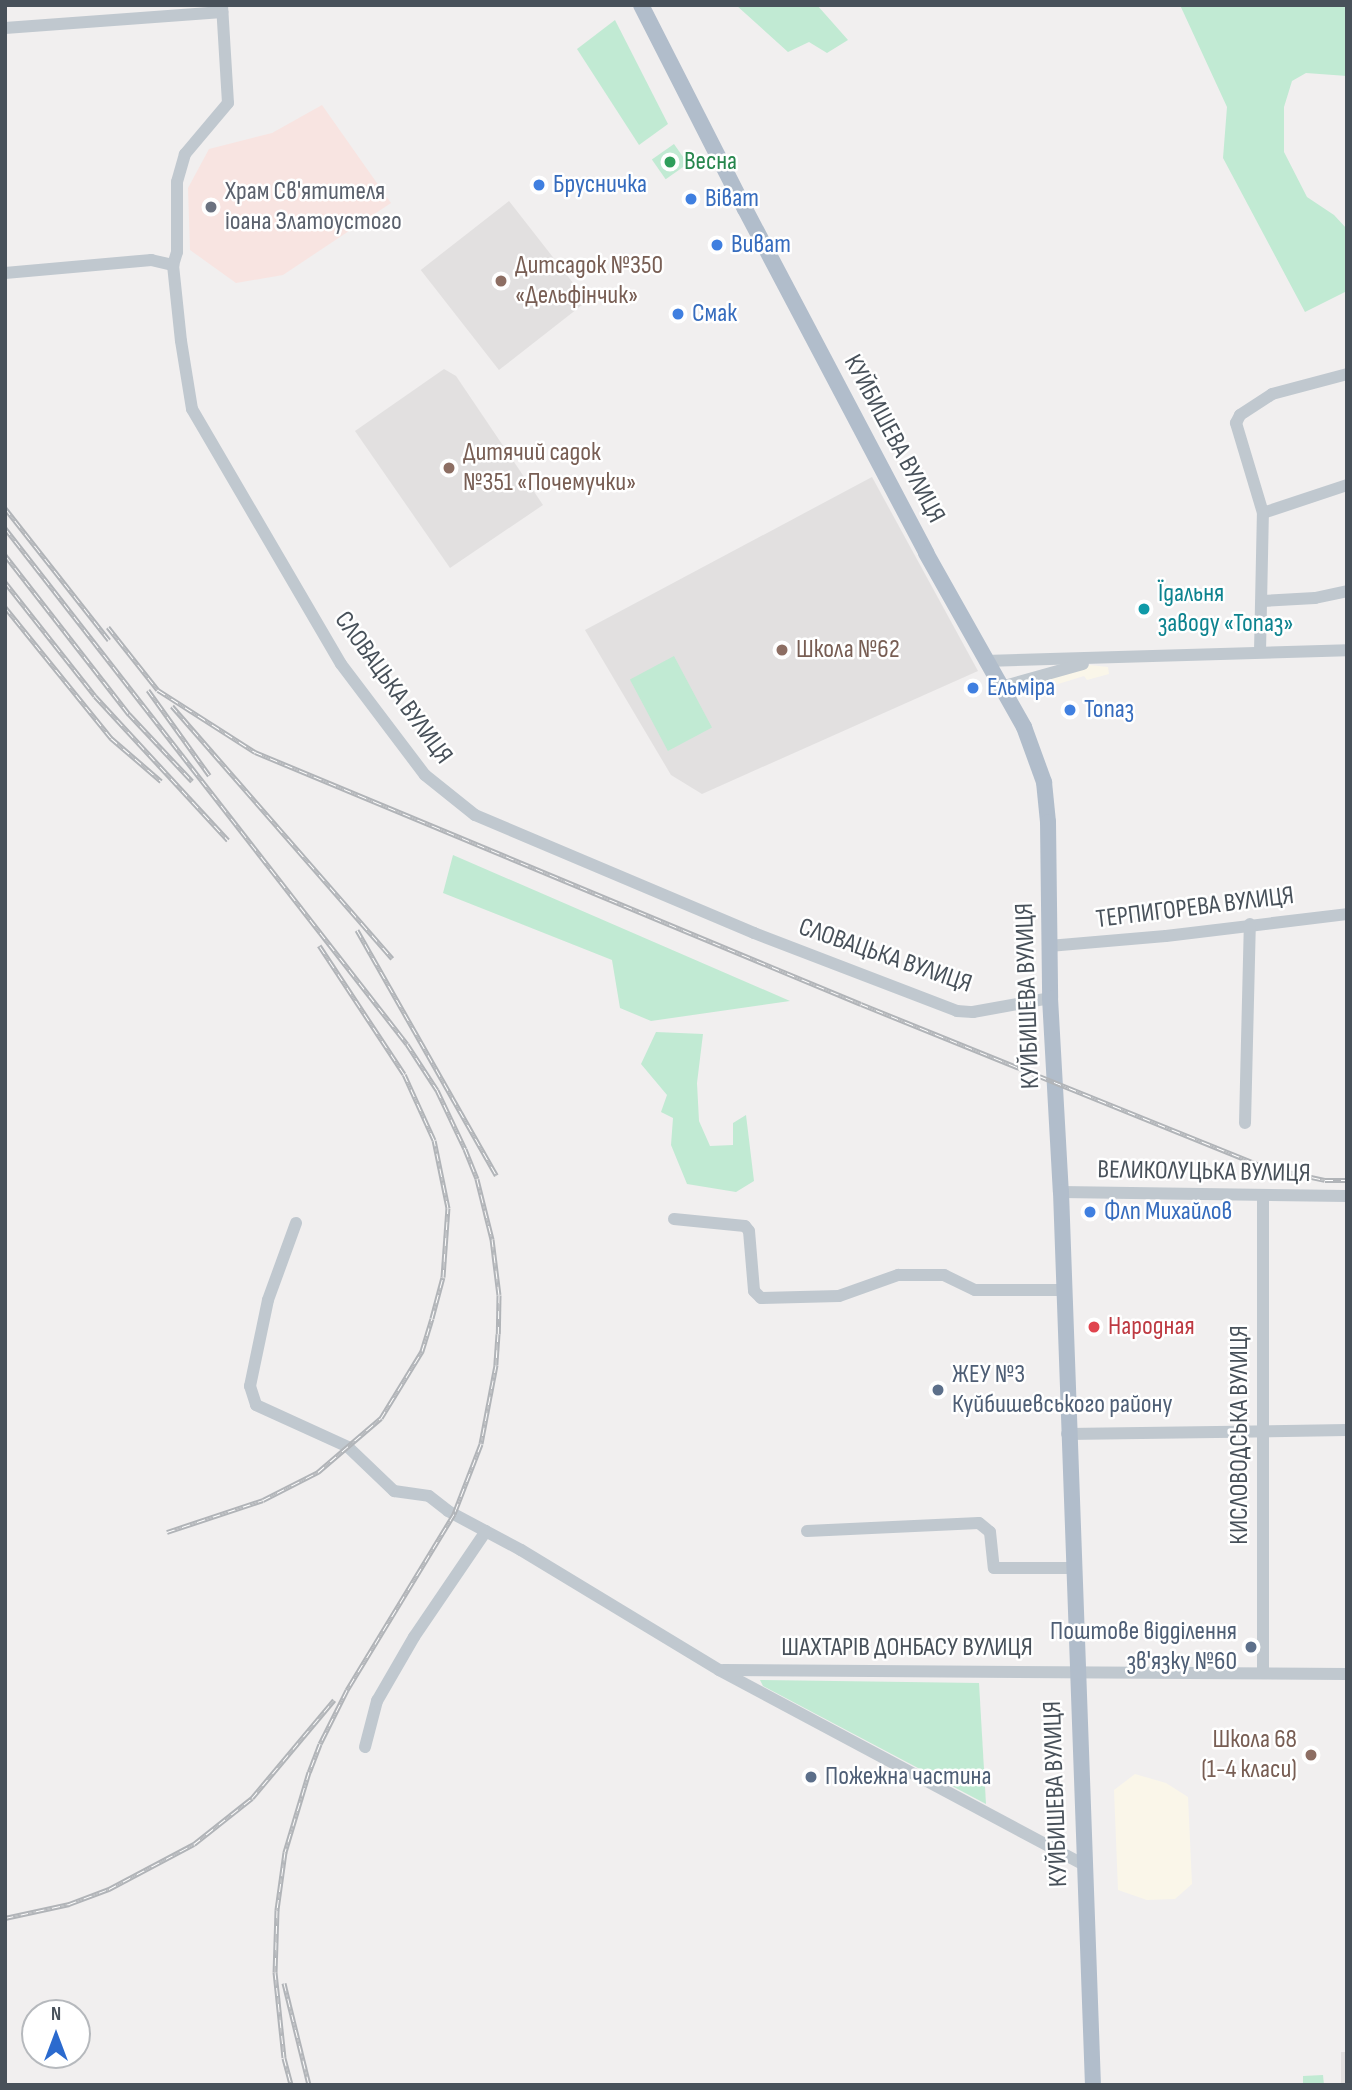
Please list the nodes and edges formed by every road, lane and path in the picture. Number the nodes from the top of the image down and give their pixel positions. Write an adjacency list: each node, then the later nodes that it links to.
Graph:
1 (641, 5): 14 (main road, КУЙБИШЕВА ВУЛИЦЯ)
2 (222, 9): 3 (street); 4 (street, СЛОВАЦЬКА ВУЛИЦЯ)
3 (5, 28)
4 (173, 265): 5 (street); 19 (street, СЛОВАЦЬКА ВУЛИЦЯ)
5 (5, 274)
6 (1347, 374): 8 (street)
7 (1347, 485): 8 (street)
8 (1263, 513): 10 (street)
9 (1347, 591): 10 (street)
10 (1262, 601): 12 (street)
11 (1347, 650): 12 (street)
12 (1260, 652): 13 (street)
13 (1100, 659): 14 (street); 15 (street)
14 (985, 661): 15 (main road, КУЙБИШЕВА ВУЛИЦЯ)
15 (1001, 687): 18 (main road, КУЙБИШЕВА ВУЛИЦЯ)
16 (1347, 914): 17 (street, ТЕРПИГОРЕВА ВУЛИЦЯ)
17 (1250, 924): 18 (street, ТЕРПИГОРЕВА ВУЛИЦЯ); 20 (street)
18 (1049, 946): 19 (main road, КУЙБИШЕВА ВУЛИЦЯ)
19 (1050, 999): 21 (main road, КУЙБИШЕВА ВУЛИЦЯ)
20 (1245, 1123)
21 (1061, 1192): 23 (street, ВЕЛИКОЛУЦЬКА ВУЛИЦЯ); 26 (main road, КУЙБИШЕВА ВУЛИЦЯ)
22 (1347, 1196): 23 (street, ВЕЛИКОЛУЦЬКА ВУЛИЦЯ)
23 (1263, 1197): 27 (street, КИСЛОВОДСЬКА ВУЛИЦЯ)
24 (674, 1219): 26 (street)
25 (296, 1223): 30 (street, ШАХТАРІВ ДОНБАСУ ВУЛИЦЯ)
26 (1064, 1290): 29 (main road, КУЙБИШЕВА ВУЛИЦЯ)
27 (1262, 1430): 28 (street); 29 (street); 35 (street, КИСЛОВОДСЬКА ВУЛИЦЯ)
28 (1347, 1430)
29 (1067, 1434): 32 (main road, КУЙБИШЕВА ВУЛИЦЯ)
30 (486, 1531): 33 (street, ШАХТАРІВ ДОНБАСУ ВУЛИЦЯ); 37 (street)
31 (807, 1531): 32 (street)
32 (1072, 1568): 34 (main road, КУЙБИШЕВА ВУЛИЦЯ)
33 (719, 1670): 34 (street, ШАХТАРІВ ДОНБАСУ ВУЛИЦЯ); 38 (street, ШАХТАРІВ ДОНБАСУ ВУЛИЦЯ)
34 (1076, 1672): 35 (street, ШАХТАРІВ ДОНБАСУ ВУЛИЦЯ); 38 (main road, КУЙБИШЕВА ВУЛИЦЯ)
35 (1263, 1673): 36 (street, ШАХТАРІВ ДОНБАСУ ВУЛИЦЯ)
36 (1347, 1674)
37 (365, 1747)
38 (1083, 1864): 39 (main road, КУЙБИШЕВА ВУЛИЦЯ)
39 (1093, 2085)

